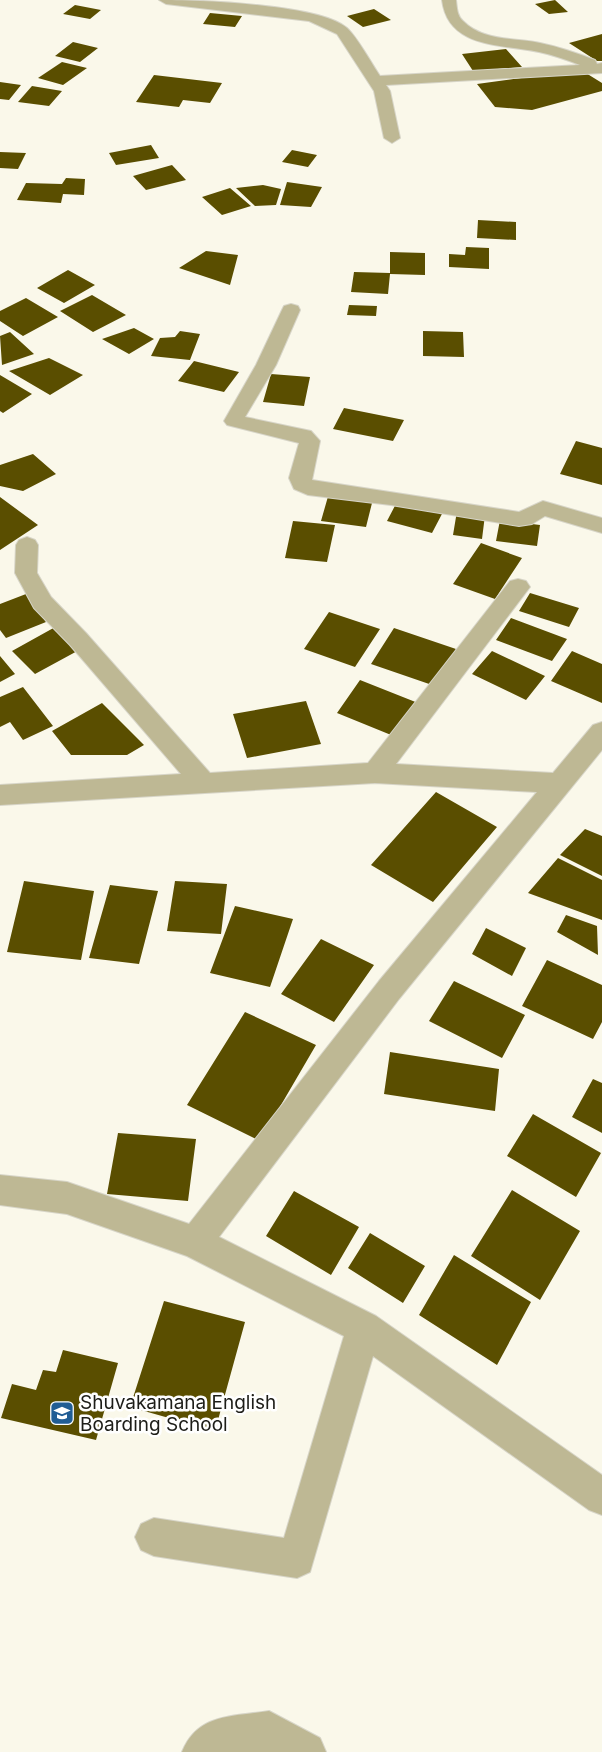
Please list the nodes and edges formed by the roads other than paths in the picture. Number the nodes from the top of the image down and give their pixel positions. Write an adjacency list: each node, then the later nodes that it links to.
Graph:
1 (166, 0): 4 (street)
2 (449, 0): 3 (street)
3 (602, 67): 4 (street)
4 (375, 81): 5 (street)
5 (392, 138)
6 (291, 310): 7 (street)
7 (602, 526)
8 (27, 545): 13 (street)
9 (518, 586): 11 (street)
10 (602, 732): 12 (street)
11 (375, 773): 12 (street); 13 (street)
12 (559, 783): 16 (street)
13 (205, 784): 14 (street)
14 (0, 795)
15 (0, 1190): 16 (street)
16 (194, 1242): 17 (street)
17 (364, 1328): 18 (street); 19 (street)
18 (602, 1497)
19 (154, 1537)
20 (202, 1752): 21 (street)
21 (306, 1752)

